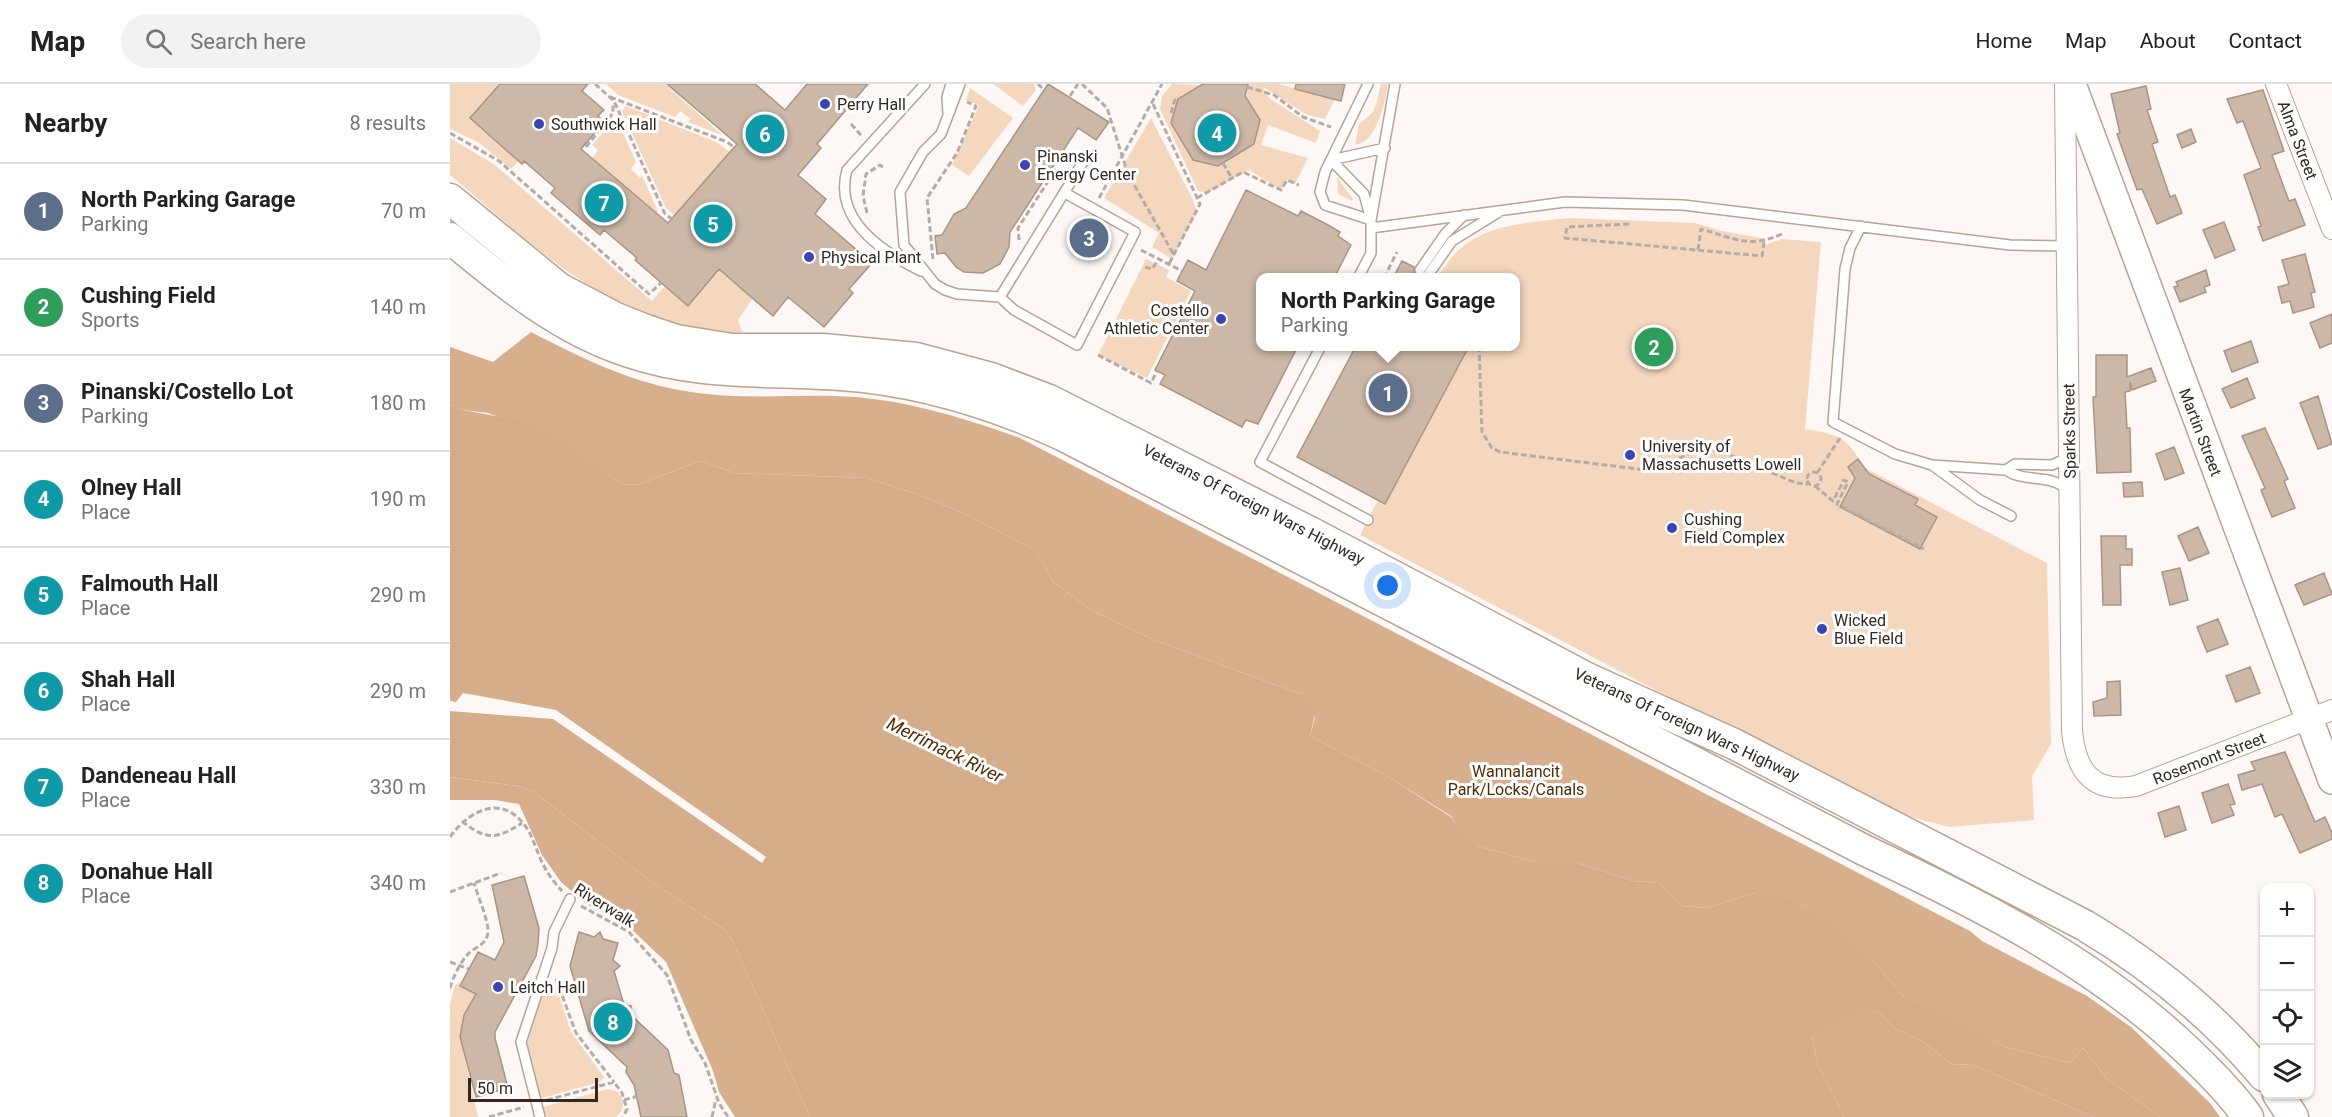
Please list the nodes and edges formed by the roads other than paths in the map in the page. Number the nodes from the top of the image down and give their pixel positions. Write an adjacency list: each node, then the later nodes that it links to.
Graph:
1 (925, 84): 22 (lane)
2 (951, 84): 9 (lane)
3 (960, 84): 9 (lane)
4 (1368, 84): 11 (lane)
5 (1395, 84): 10 (lane)
6 (2065, 84): 21 (street, Sparks Street)
7 (2072, 84): 32 (street, Martin Street)
8 (2276, 84): 19 (street, Alma Street)
9 (948, 114): 22 (lane)
10 (1385, 148): 11 (lane); 17 (lane)
11 (1331, 160): 17 (lane); 17 (lane)
12 (1083, 162): 13 (lane)
13 (1065, 193): 24 (lane); 24 (lane)
14 (450, 199): 36 (main road, Veterans Of Foreign Wars Highway)
15 (1499, 212): 16 (lane); 16 (lane); 18 (lane)
16 (1464, 215): 17 (lane)
17 (1371, 224): 23 (lane)
18 (1861, 226): 21 (lane); 27 (lane)
19 (2332, 230)
20 (450, 238): 39 (main road, Veterans Of Foreign Wars Highway)
21 (2067, 246): 26 (street, Sparks Street)
22 (926, 273): 24 (lane)
23 (1361, 273)
24 (1000, 297)
25 (1319, 351): 31 (lane)
26 (2069, 457): 28 (lane); 29 (street, Sparks Street)
27 (1932, 465): 28 (lane); 30 (lane)
28 (2006, 470): 29 (lane)
29 (2070, 491): 33 (street, Sparks Street)
30 (2011, 516)
31 (1368, 520)
32 (2320, 714): 33 (street, Rosemont Street); 34 (street, Martin Street)
33 (2087, 775)
34 (2332, 780)
35 (570, 898): 38 (lane)
36 (2260, 1070)
37 (2281, 1099): 40 (main road)
38 (540, 1117)
39 (2248, 1117)
40 (2293, 1117)

